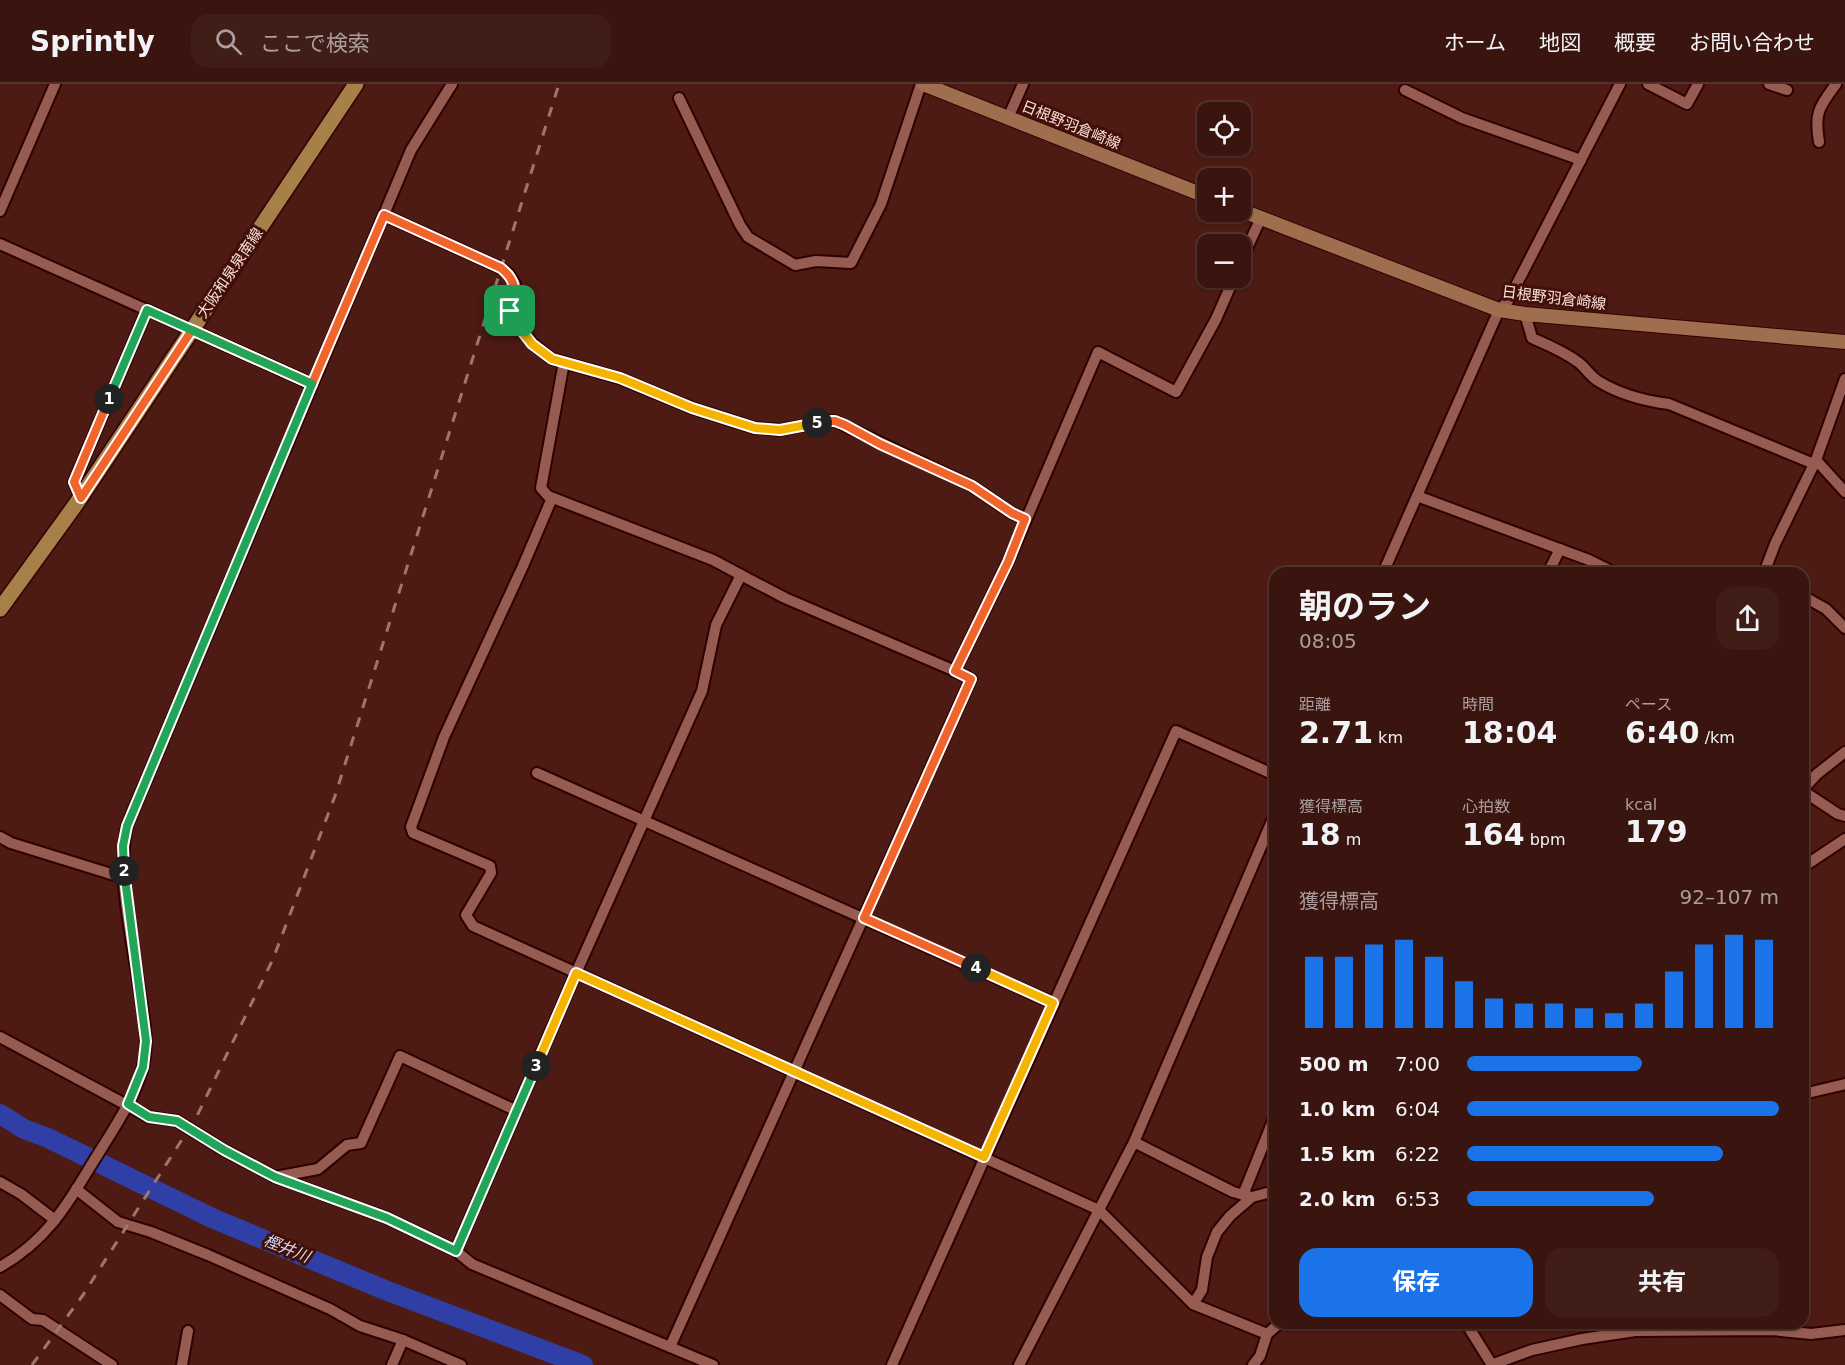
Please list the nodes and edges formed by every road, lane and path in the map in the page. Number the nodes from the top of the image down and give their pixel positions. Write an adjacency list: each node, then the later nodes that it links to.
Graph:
1 (55, 84): 18 (street)
2 (356, 84): 28 (main road, 大阪和泉泉南線)
3 (452, 84): 20 (street)
4 (922, 84): 13 (street); 14 (main road, 日根野羽倉崎線)
5 (1023, 84): 14 (street)
6 (1620, 84): 16 (street)
7 (1648, 84): 8 (street)
8 (1698, 84)
9 (1769, 84): 12 (street)
10 (1836, 84): 15 (street)
11 (1405, 90): 16 (street)
12 (1787, 90)
13 (679, 98)
14 (1008, 118): 17 (main road, 日根野羽倉崎線)
15 (1819, 142)
16 (1581, 160): 26 (street)
17 (1197, 193)
18 (0, 211)
19 (1251, 214): 21 (main road, 日根野羽倉崎線)
20 (384, 215): 30 (street); 32 (street)
21 (1261, 218): 22 (street); 26 (main road, 日根野羽倉崎線)
22 (1251, 239)
23 (0, 244): 25 (street)
24 (1229, 288): 38 (street)
25 (147, 310): 28 (street); 36 (street)
26 (1499, 310): 27 (main road, 日根野羽倉崎線); 35 (street)
27 (1525, 314): 29 (main road, 日根野羽倉崎線); 33 (street)
28 (192, 330): 32 (street); 36 (main road, 大阪和泉泉南線)
29 (1845, 342)
30 (564, 362): 37 (street); 38 (street)
31 (1845, 379): 33 (street)
32 (312, 384): 60 (street)
33 (1815, 462): 34 (street); 43 (street)
34 (1845, 492)
35 (1417, 496): 39 (street); 40 (street)
36 (81, 498): 46 (main road, 大阪和泉泉南線)
37 (552, 498): 44 (street); 62 (street)
38 (1025, 519): 48 (street)
39 (1560, 549): 41 (street); 42 (street)
40 (1386, 567)
41 (1551, 567)
42 (1601, 567)
43 (1766, 567)
44 (741, 575): 48 (street); 55 (street)
45 (1809, 599): 47 (street)
46 (0, 609)
47 (1845, 628)
48 (955, 671): 61 (street)
49 (1845, 752): 52 (street)
50 (1269, 772): 63 (street)
51 (537, 773): 55 (street)
52 (1809, 783)
53 (1809, 794): 54 (street)
54 (1845, 816)
55 (644, 819): 61 (street); 62 (street)
56 (1269, 828): 71 (street)
57 (0, 837): 60 (street)
58 (1845, 839): 59 (street)
59 (1809, 863)
60 (124, 878): 68 (street)
61 (864, 918): 63 (street); 65 (street)
62 (576, 973): 65 (street); 69 (street)
63 (1053, 1003): 72 (street)
64 (0, 1037): 68 (street)
65 (794, 1073): 72 (street); 90 (street)
66 (1845, 1084): 67 (street)
67 (1809, 1093)
68 (126, 1107): 73 (street); 75 (street)
69 (517, 1111): 73 (street); 80 (street)
70 (1269, 1134): 77 (street)
71 (1134, 1142): 77 (street); 78 (street)
72 (984, 1157): 78 (street); 96 (street)
73 (275, 1177): 80 (street)
74 (0, 1182): 79 (street)
75 (78, 1186): 79 (street); 89 (street)
76 (1269, 1192): 77 (street)
77 (1248, 1196): 83 (street)
78 (1099, 1210): 83 (street); 97 (street)
79 (56, 1220): 81 (street)
80 (456, 1251): 90 (street)
81 (0, 1267)
82 (0, 1295): 91 (street)
83 (1193, 1304): 88 (street)
84 (1273, 1329): 88 (street)
85 (1470, 1329): 99 (street)
86 (1845, 1330): 99 (street)
87 (188, 1331): 92 (street)
88 (1267, 1334): 98 (street)
89 (403, 1340): 93 (street); 94 (street)
90 (670, 1347): 95 (street)
91 (112, 1365)
92 (182, 1365)
93 (392, 1365)
94 (461, 1365)
95 (713, 1365)
96 (892, 1365)
97 (1019, 1365)
98 (1253, 1365)
99 (1491, 1365)

